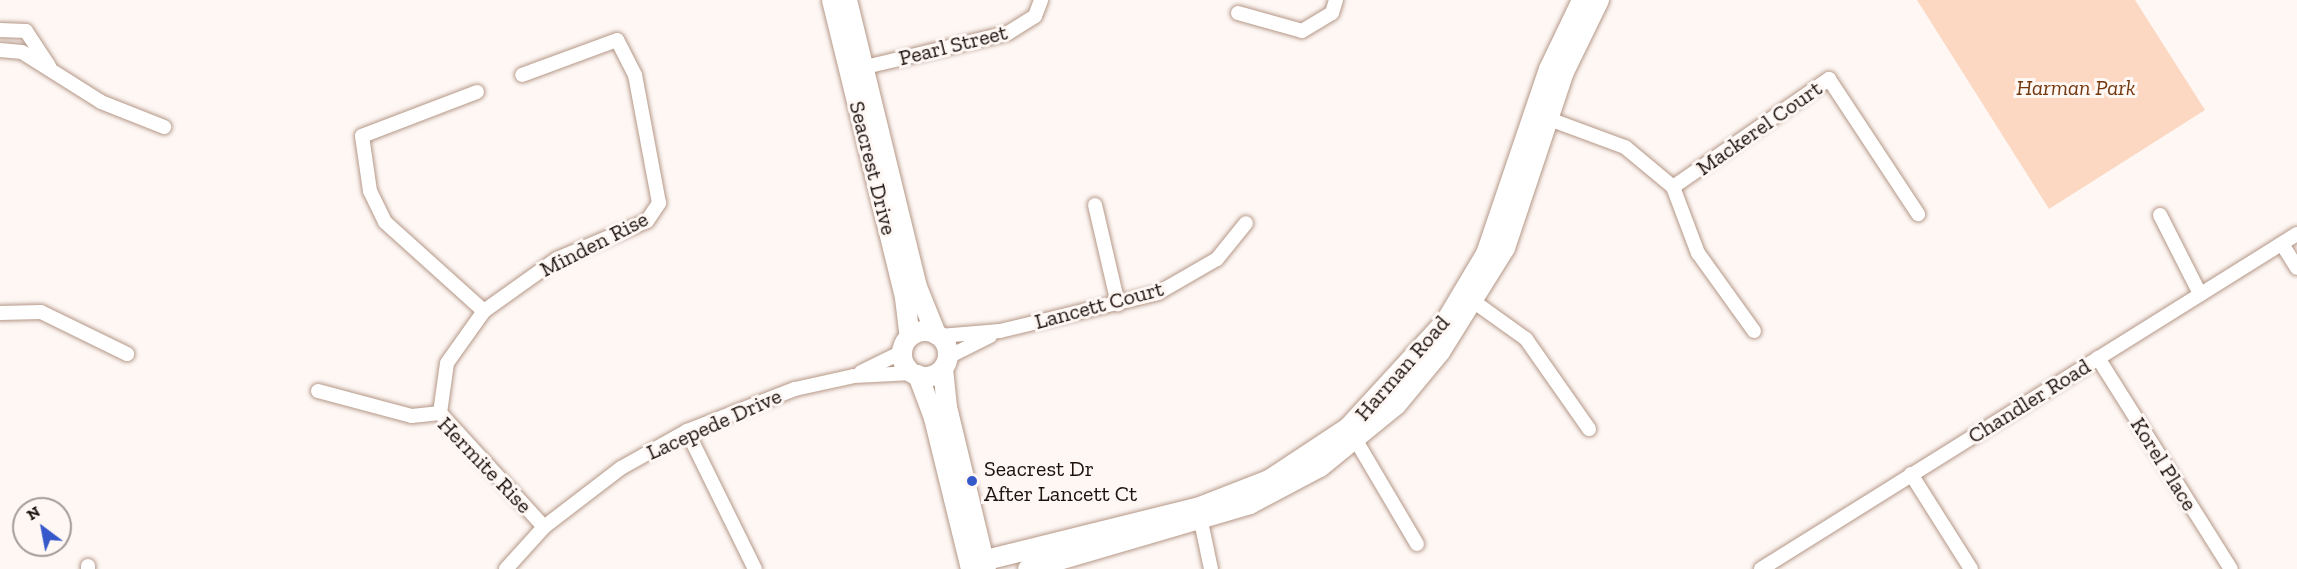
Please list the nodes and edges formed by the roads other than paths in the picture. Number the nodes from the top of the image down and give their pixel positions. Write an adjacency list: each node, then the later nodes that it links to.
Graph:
1 (832, 0): 11 (street, Seacrest Drive)
2 (847, 0): 11 (street, Seacrest Drive)
3 (1041, 0): 11 (street, Pearl Street)
4 (1336, 0): 7 (street)
5 (1582, 0): 14 (street, Harman Road)
6 (1599, 0): 14 (street, Harman Road)
7 (1238, 13)
8 (0, 30): 10 (street)
9 (0, 50): 10 (street)
10 (50, 69): 15 (street)
11 (857, 69): 31 (street, Seacrest Drive); 32 (street, Seacrest Drive)
12 (522, 75): 27 (street, Minden Rise)
13 (477, 92): 27 (street)
14 (1541, 116): 16 (street); 25 (street, Harman Road)
15 (164, 127)
16 (1673, 187): 18 (street, Mackerel Court); 30 (street)
17 (1095, 205): 26 (street)
18 (1918, 214)
19 (2160, 215): 24 (street)
20 (1246, 223): 26 (street, Lancett Court)
21 (2297, 234): 22 (street, Chandler Road)
22 (2282, 244): 23 (street); 24 (street, Chandler Road)
23 (2297, 268)
24 (2200, 294): 34 (street, Chandler Road)
25 (1468, 297): 40 (street); 42 (street, Harman Road)
26 (1118, 304): 29 (street, Lancett Court)
27 (484, 311): 39 (street, Minden Rise)
28 (0, 313): 33 (street)
29 (1000, 331): 31 (street, Lancett Court); 35 (street, Lancett Court)
30 (1754, 331)
31 (938, 335): 32 (street); 35 (street, Seacrest Drive)
32 (906, 344): 36 (street, Seacrest Drive); 37 (street, Lacepede Drive)
33 (127, 354)
34 (2098, 358): 43 (street, Chandler Road); 54 (street, Korel Place)
35 (945, 363): 36 (street); 47 (street, Seacrest Drive)
36 (915, 374): 37 (street, Lacepede Drive); 47 (street, Seacrest Drive)
37 (854, 376): 41 (street, Lacepede Drive)
38 (318, 391): 39 (street, Hermite Rise)
39 (440, 413): 45 (street, Hermite Rise)
40 (1589, 429)
41 (687, 431): 45 (street, Lacepede Drive); 49 (street)
42 (1352, 434): 44 (street, Harman Road); 46 (street)
43 (1911, 474): 52 (street, Chandler Road); 53 (street)
44 (1200, 514): 47 (street, Harman Road); 50 (street, Harman Road); 51 (street)
45 (544, 527): 48 (street, Lacepede Drive)
46 (1417, 544)
47 (978, 566)
48 (506, 569)
49 (755, 569)
50 (1028, 569)
51 (1211, 569)
52 (1761, 569)
53 (1971, 569)
54 (2231, 569)

